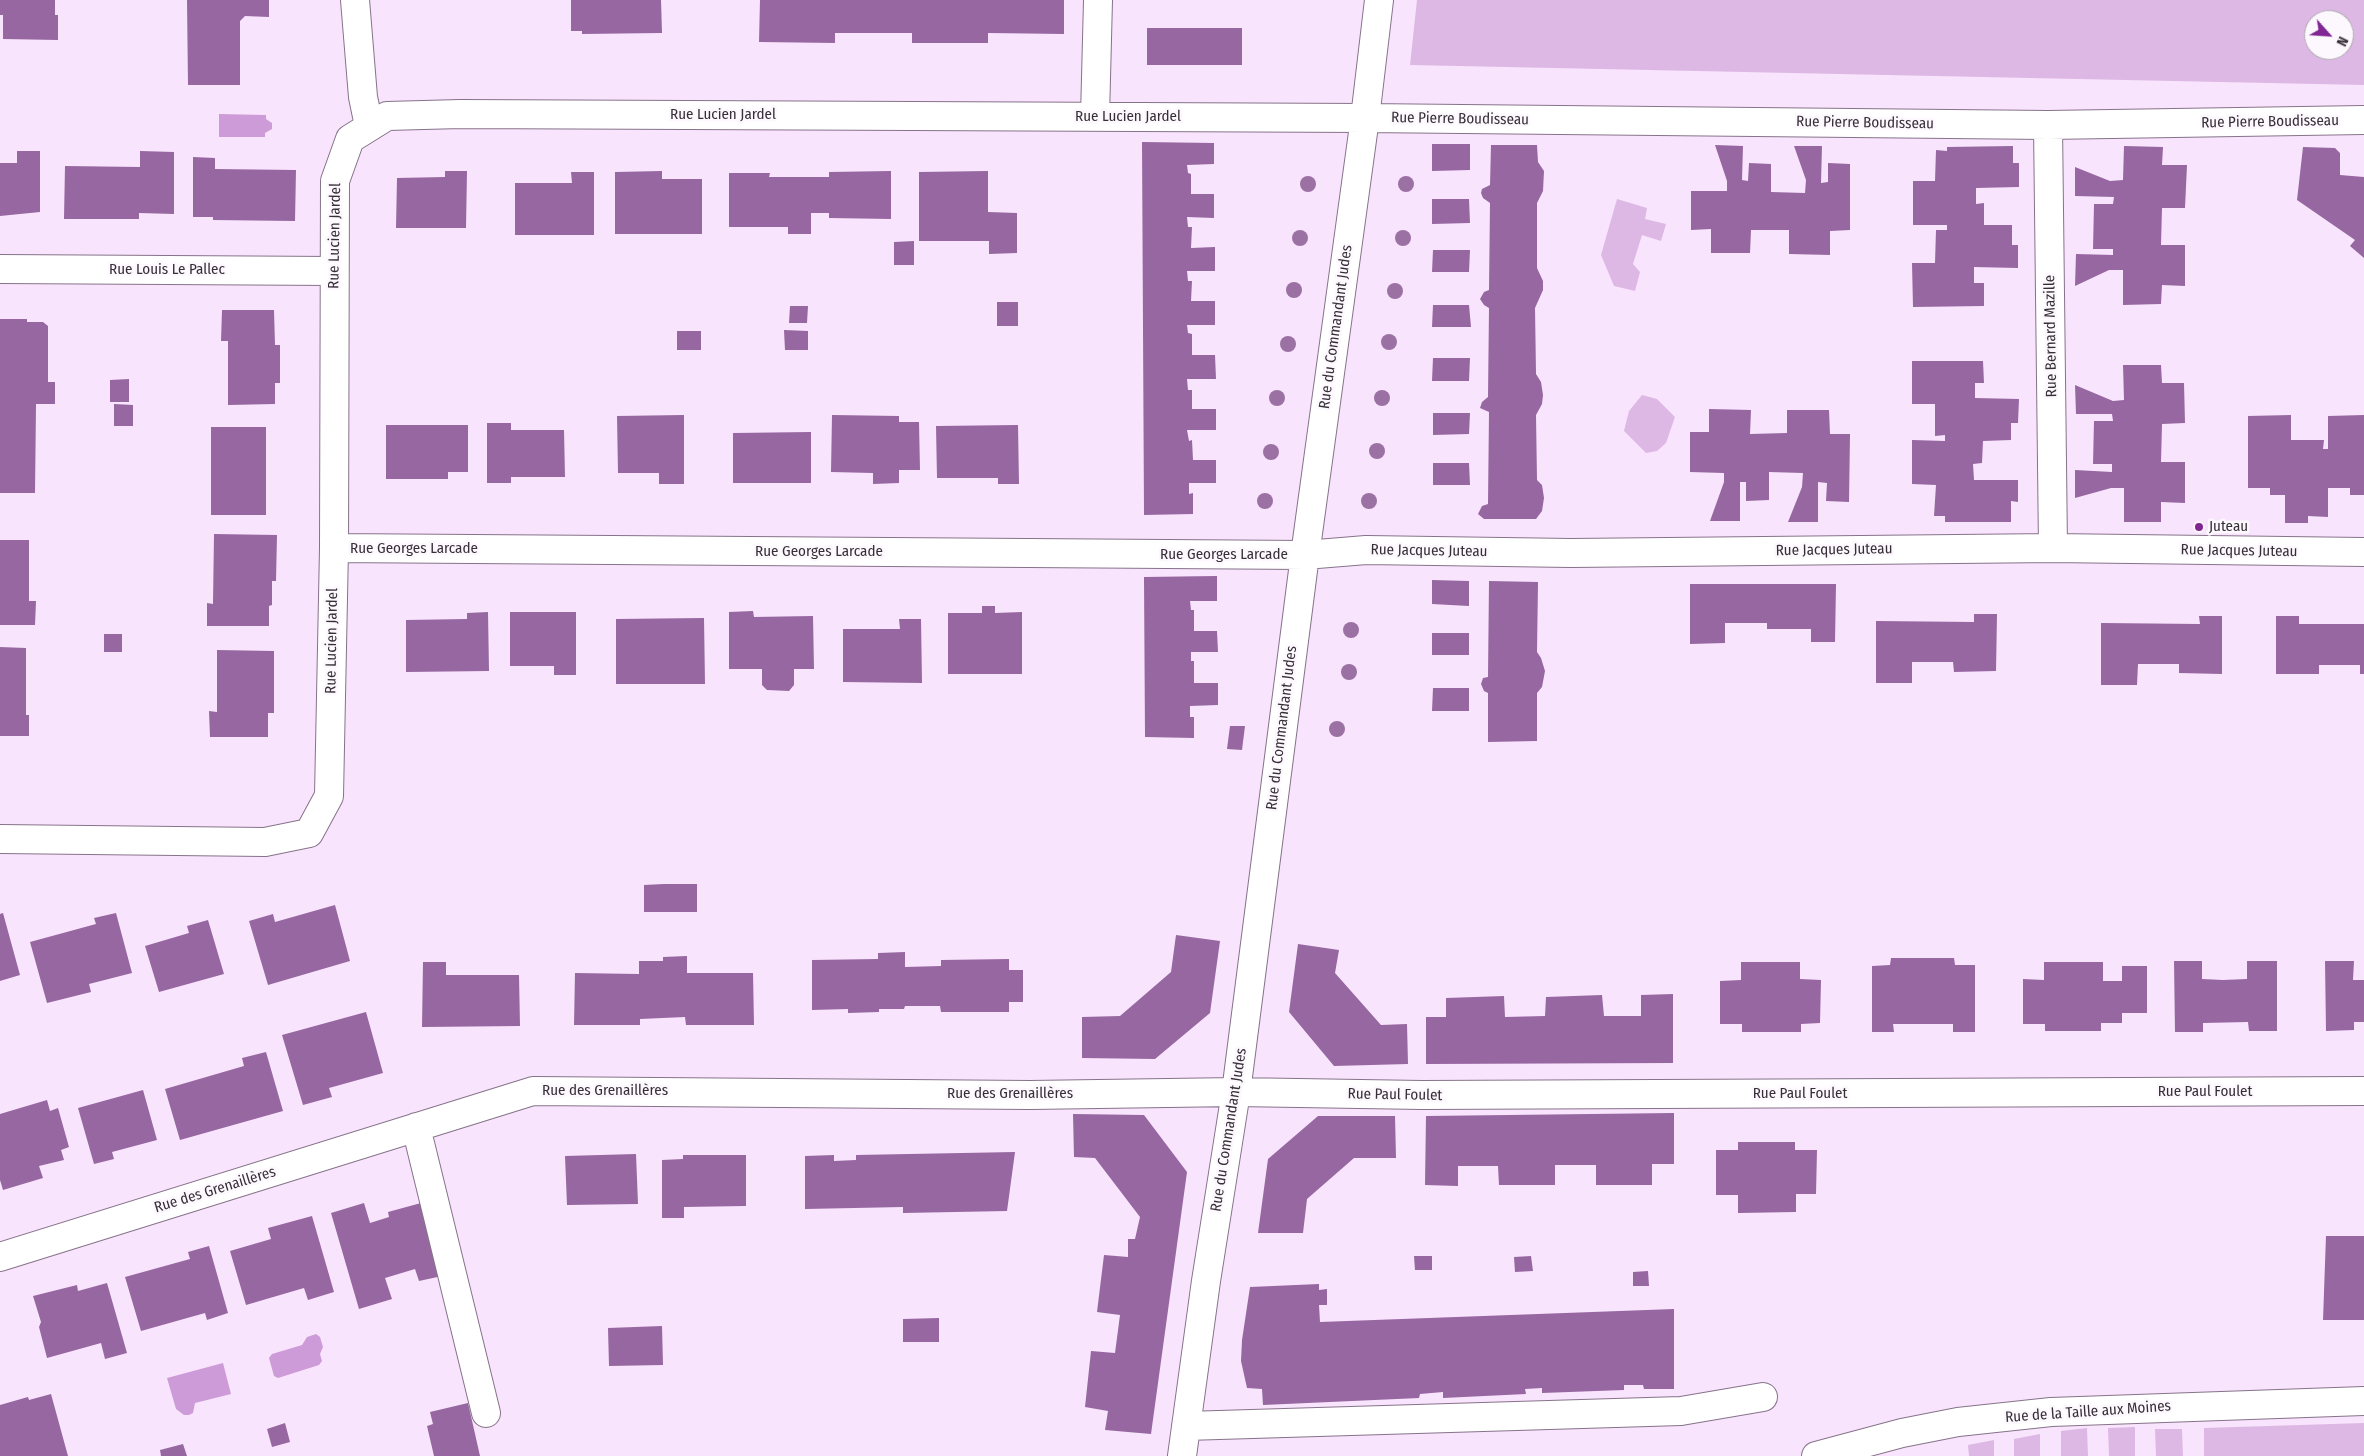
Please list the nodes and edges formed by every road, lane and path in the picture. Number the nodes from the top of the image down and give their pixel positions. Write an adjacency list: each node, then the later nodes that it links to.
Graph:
1 (356, 0): 8 (street)
2 (1098, 0): 4 (street)
3 (1379, 0): 5 (street, Rue du Commandant Judes)
4 (1094, 117): 5 (street, Rue Lucien Jardel); 8 (street, Rue Lucien Jardel)
5 (1365, 118): 7 (street, Rue Pierre Boudisseau); 14 (street, Rue du Commandant Judes)
6 (2364, 120): 7 (street, Rue Pierre Boudisseau)
7 (2048, 125): 12 (street, Rue Bernard Mazille)
8 (369, 126): 10 (street, Rue Lucien Jardel)
9 (0, 269): 10 (street, Rue Louis Le Pallec)
10 (334, 271): 11 (street, Rue Lucien Jardel)
11 (334, 548): 14 (street, Rue Georges Larcade); 15 (street, Rue Lucien Jardel)
12 (2053, 548): 13 (street, Rue Jacques Juteau); 14 (street, Rue Jacques Juteau)
13 (2364, 552)
14 (1304, 555): 17 (street, Rue du Commandant Judes)
15 (0, 839)
16 (2364, 1091): 17 (street, Rue Paul Foulet)
17 (1236, 1092): 18 (street, Rue des Grenaillères); 23 (street, Rue du Commandant Judes)
18 (416, 1127): 19 (street, Rue des Grenaillères); 22 (street)
19 (0, 1257)
20 (1763, 1397): 23 (street)
21 (2364, 1402): 25 (street, Rue de la Taille aux Moines)
22 (486, 1413)
23 (1186, 1426): 24 (street, Rue du Commandant Judes)
24 (1182, 1456)
25 (1816, 1456)

